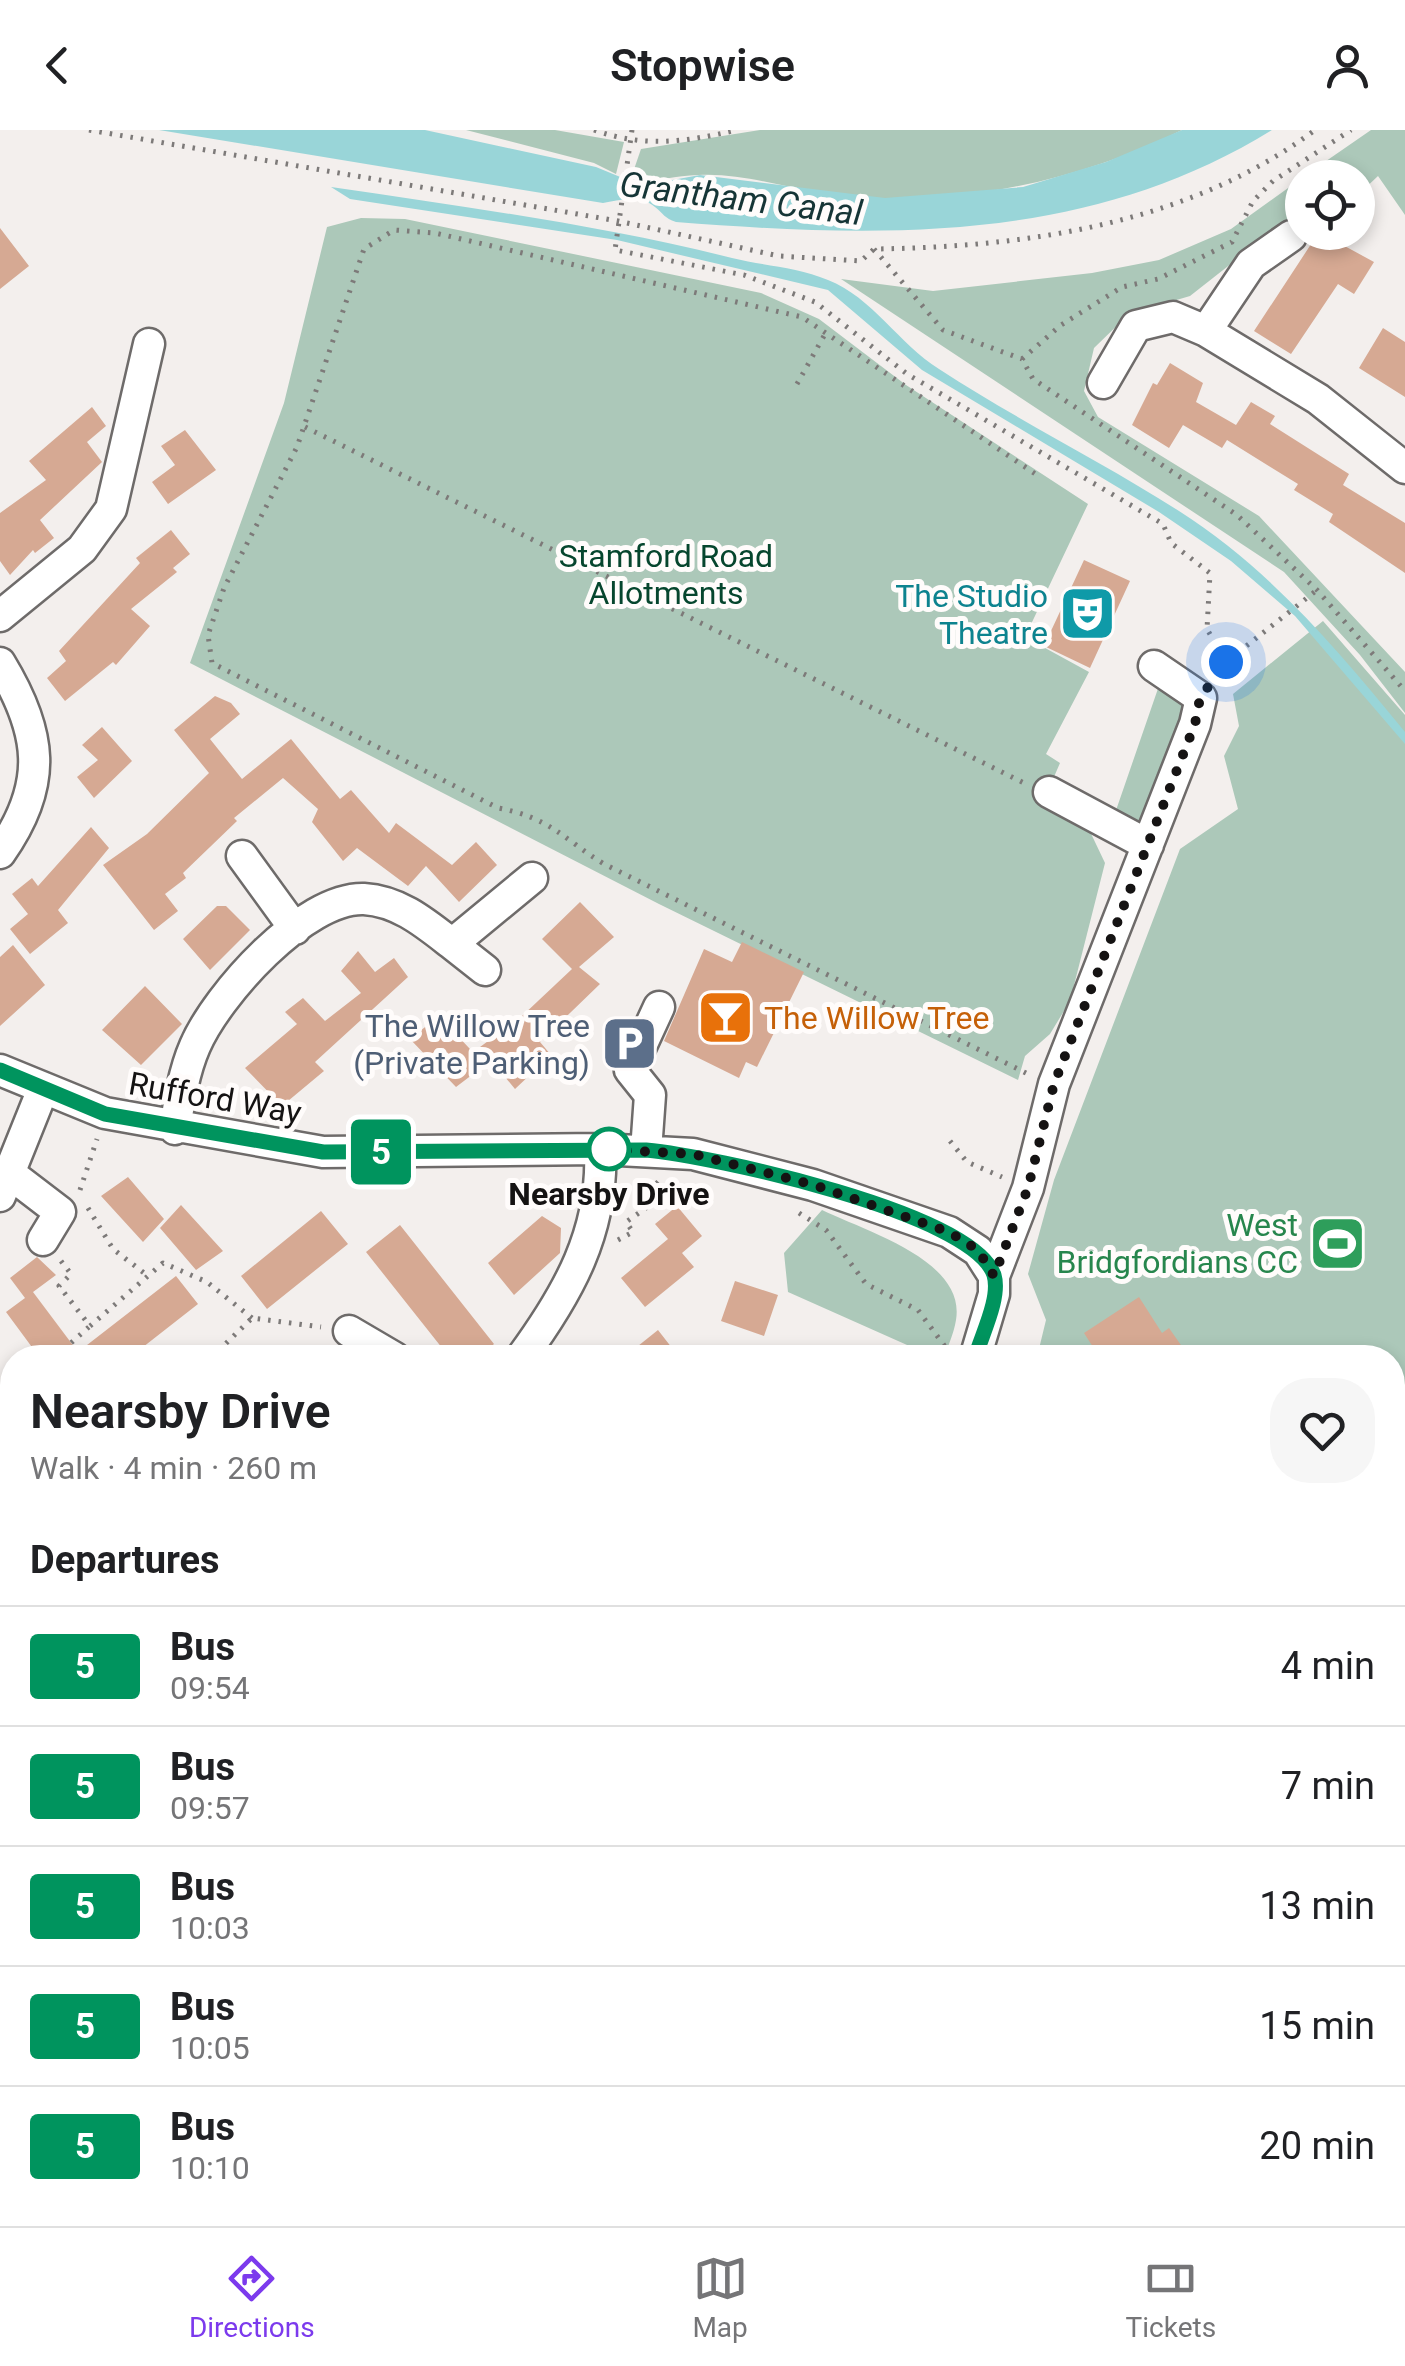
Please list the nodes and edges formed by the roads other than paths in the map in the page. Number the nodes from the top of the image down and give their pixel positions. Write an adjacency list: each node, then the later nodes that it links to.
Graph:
1 (1285, 241): 2 (street)
2 (1206, 331): 4 (street); 5 (street)
3 (149, 344): 6 (street)
4 (1103, 383)
5 (1405, 468)
6 (0, 616)
7 (0, 663): 11 (street)
8 (1154, 666): 10 (street)
9 (1049, 792): 10 (street)
10 (1148, 844): 25 (street)
11 (0, 853)
12 (242, 856): 14 (street)
13 (532, 878): 15 (street)
14 (294, 930): 15 (street); 20 (street)
15 (452, 944): 16 (street)
16 (485, 970)
17 (659, 1007): 22 (street)
18 (0, 1070): 19 (street, Rufford Way)
19 (43, 1090): 20 (street, Rufford Way); 23 (street)
20 (175, 1128): 21 (street, Rufford Way)
21 (600, 1149): 22 (street, Rufford Way); 28 (street)
22 (646, 1150): 25 (street, Rufford Way)
23 (4, 1185): 24 (street)
24 (43, 1240)
25 (994, 1276): 29 (street)
26 (349, 1332): 27 (street)
27 (372, 1345)
28 (531, 1345)
29 (978, 1345)

